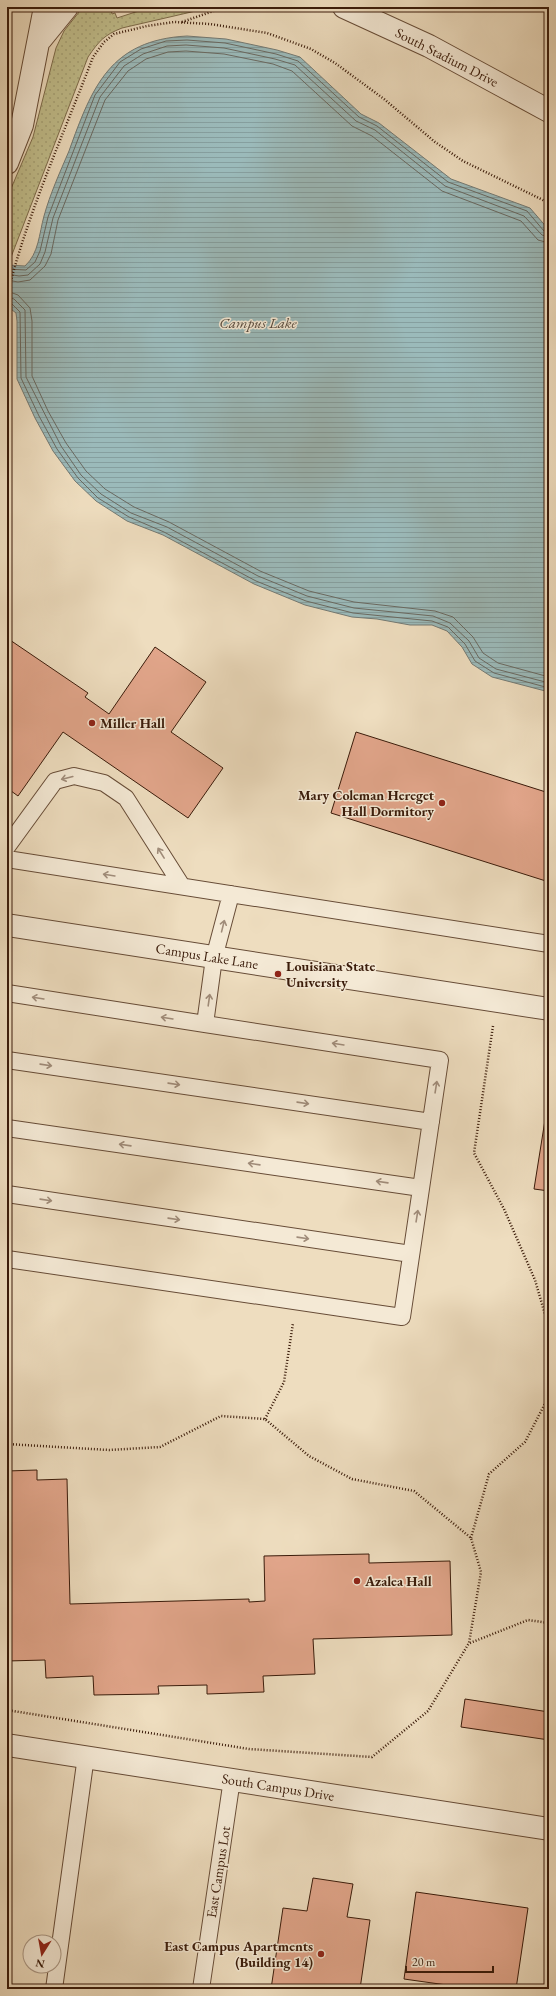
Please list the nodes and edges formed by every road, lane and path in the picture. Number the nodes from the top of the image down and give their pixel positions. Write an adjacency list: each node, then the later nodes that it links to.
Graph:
1 (30, 7): 7 (street)
2 (45, 7): 7 (street)
3 (67, 7): 7 (street)
4 (225, 7): 6 (path)
5 (344, 7): 8 (street, South Stadium Drive)
6 (180, 22): 10 (path); 11 (path)
7 (36, 47): 9 (street)
8 (549, 112)
9 (7, 164)
10 (549, 203)
11 (7, 296)
12 (7, 847): 14 (lane, one-way to 12)
13 (7, 859): 14 (lane, one-way to 13)
14 (182, 886): 15 (lane)
15 (231, 894): 17 (lane); 18 (lane, one-way to 15)
16 (7, 925): 18 (street, Campus Lake Lane)
17 (549, 944)
18 (214, 958): 20 (street, Campus Lake Lane); 22 (lane, one-way to 18)
19 (7, 993): 22 (lane, one-way to 19)
20 (497, 1001): 21 (street, Campus Lake Lane); 31 (path)
21 (549, 1009)
22 (206, 1024): 24 (lane, one-way to 22)
23 (7, 1060): 24 (lane, one-way to 24)
24 (431, 1122): 26 (lane)
25 (7, 1128): 26 (lane, one-way to 25)
26 (421, 1188): 28 (lane, one-way to 26)
27 (7, 1194): 28 (lane, one-way to 28)
28 (411, 1254): 30 (lane)
29 (7, 1259): 30 (lane)
30 (297, 1302): 33 (path)
31 (549, 1328)
32 (549, 1396): 35 (path)
33 (264, 1419): 34 (path); 35 (path)
34 (7, 1444)
35 (470, 1538): 37 (path)
36 (549, 1624): 37 (path)
37 (469, 1643): 38 (path)
38 (7, 1710)
39 (7, 1744): 40 (street, South Campus Drive)
40 (86, 1756): 41 (street, South Campus Drive); 43 (lane)
41 (232, 1779): 42 (street, South Campus Drive); 44 (lane, East Campus Lot)
42 (549, 1829)
43 (54, 1989)
44 (200, 1989)

